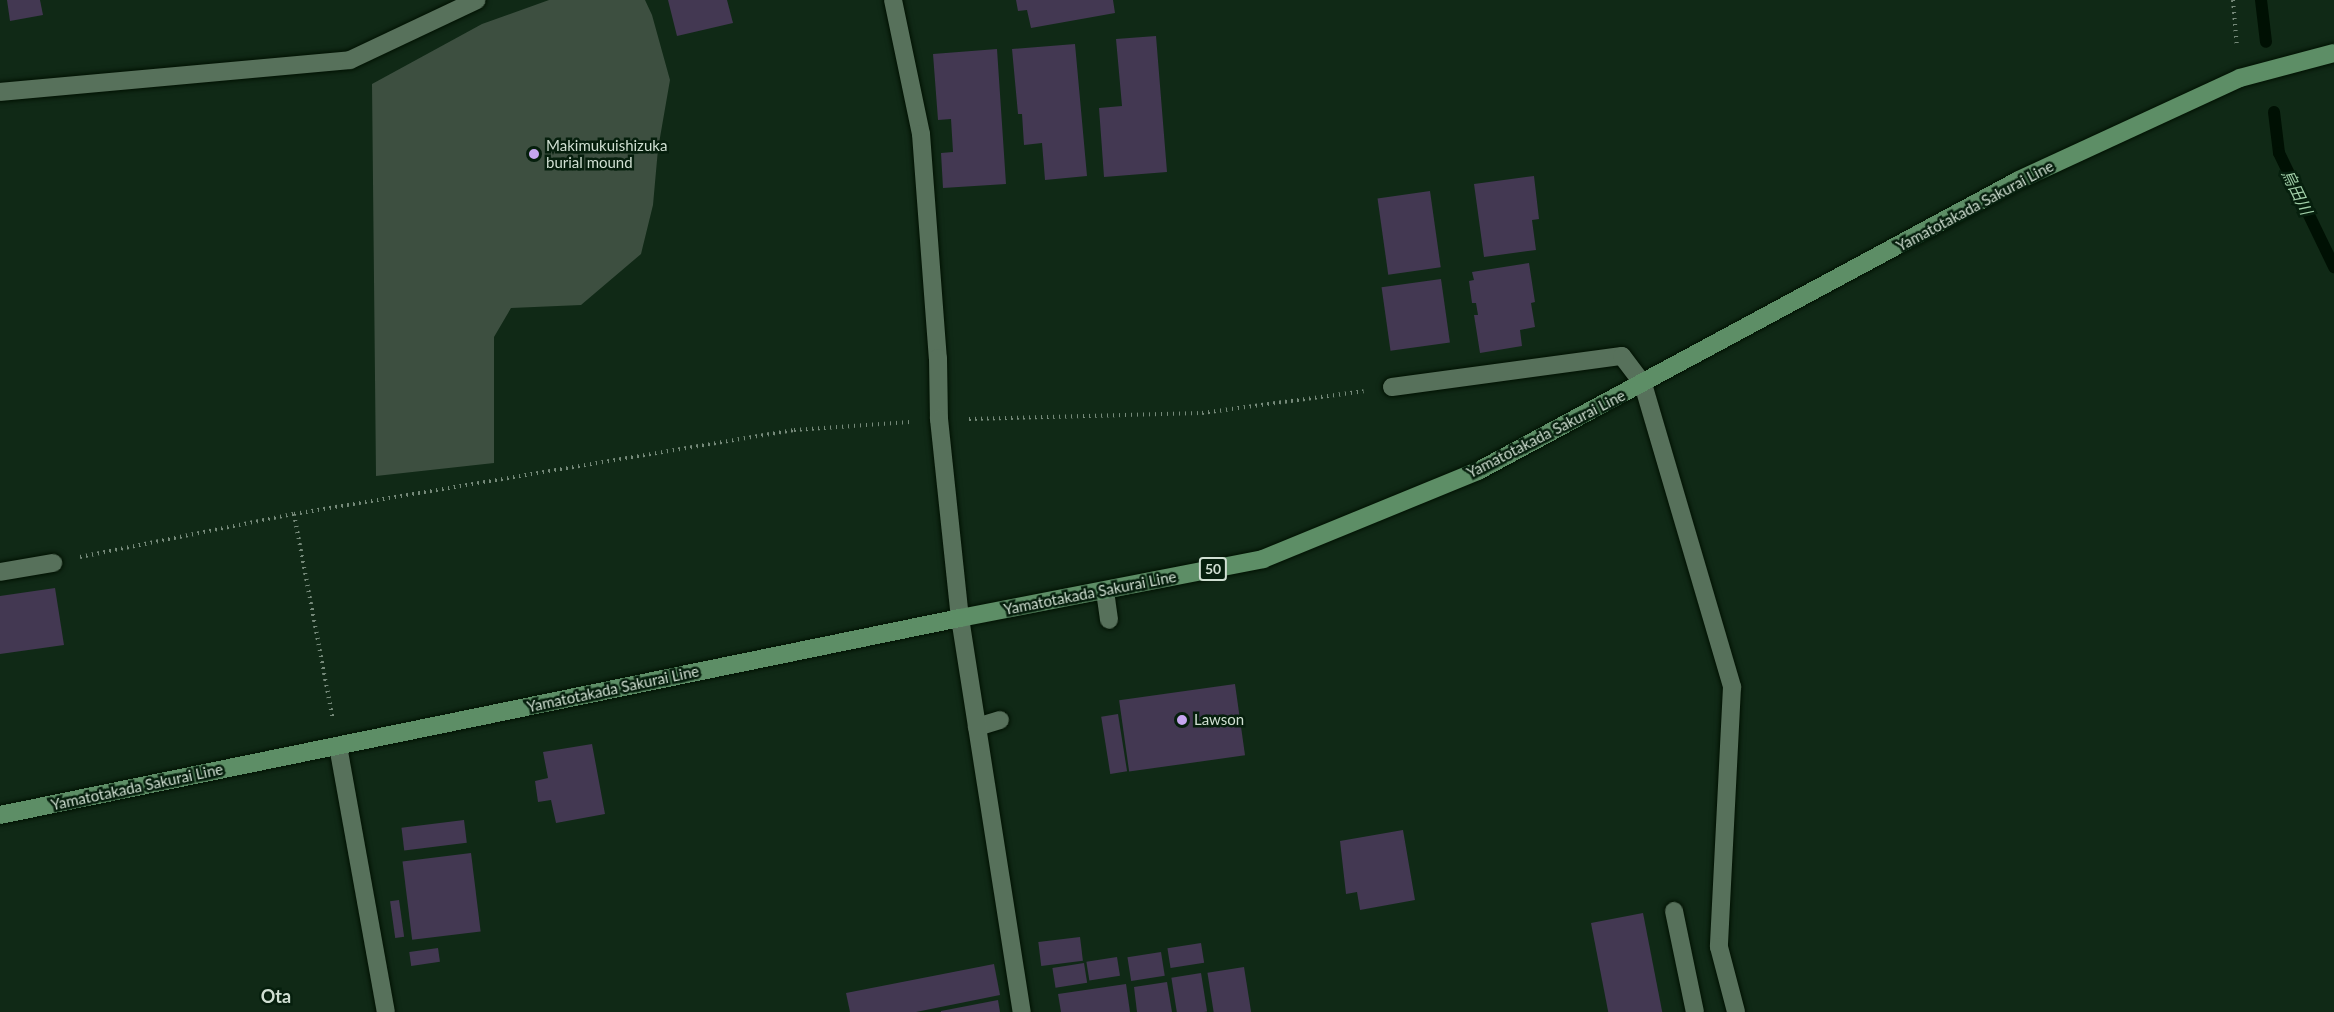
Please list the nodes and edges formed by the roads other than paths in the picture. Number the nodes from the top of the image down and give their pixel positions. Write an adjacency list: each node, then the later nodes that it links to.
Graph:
1 (477, 0): 4 (street)
2 (893, 0): 10 (street)
3 (2334, 53): 5 (main road, Yamatotakada Sakurai Line / 50)
4 (0, 92)
5 (1643, 384): 6 (street); 9 (main road, Yamatotakada Sakurai Line / 50); 20 (street)
6 (1392, 387)
7 (53, 563): 8 (street)
8 (0, 572)
9 (1105, 591): 10 (main road, Yamatotakada Sakurai Line / 50); 11 (street)
10 (960, 618): 13 (street); 14 (main road, Yamatotakada Sakurai Line / 50)
11 (1109, 620)
12 (1000, 720): 13 (street)
13 (977, 727): 18 (street)
14 (338, 746): 15 (main road, Yamatotakada Sakurai Line / 50); 17 (street)
15 (0, 815)
16 (1674, 911): 19 (street)
17 (386, 1012)
18 (1022, 1012)
19 (1695, 1012)
20 (1736, 1012)

